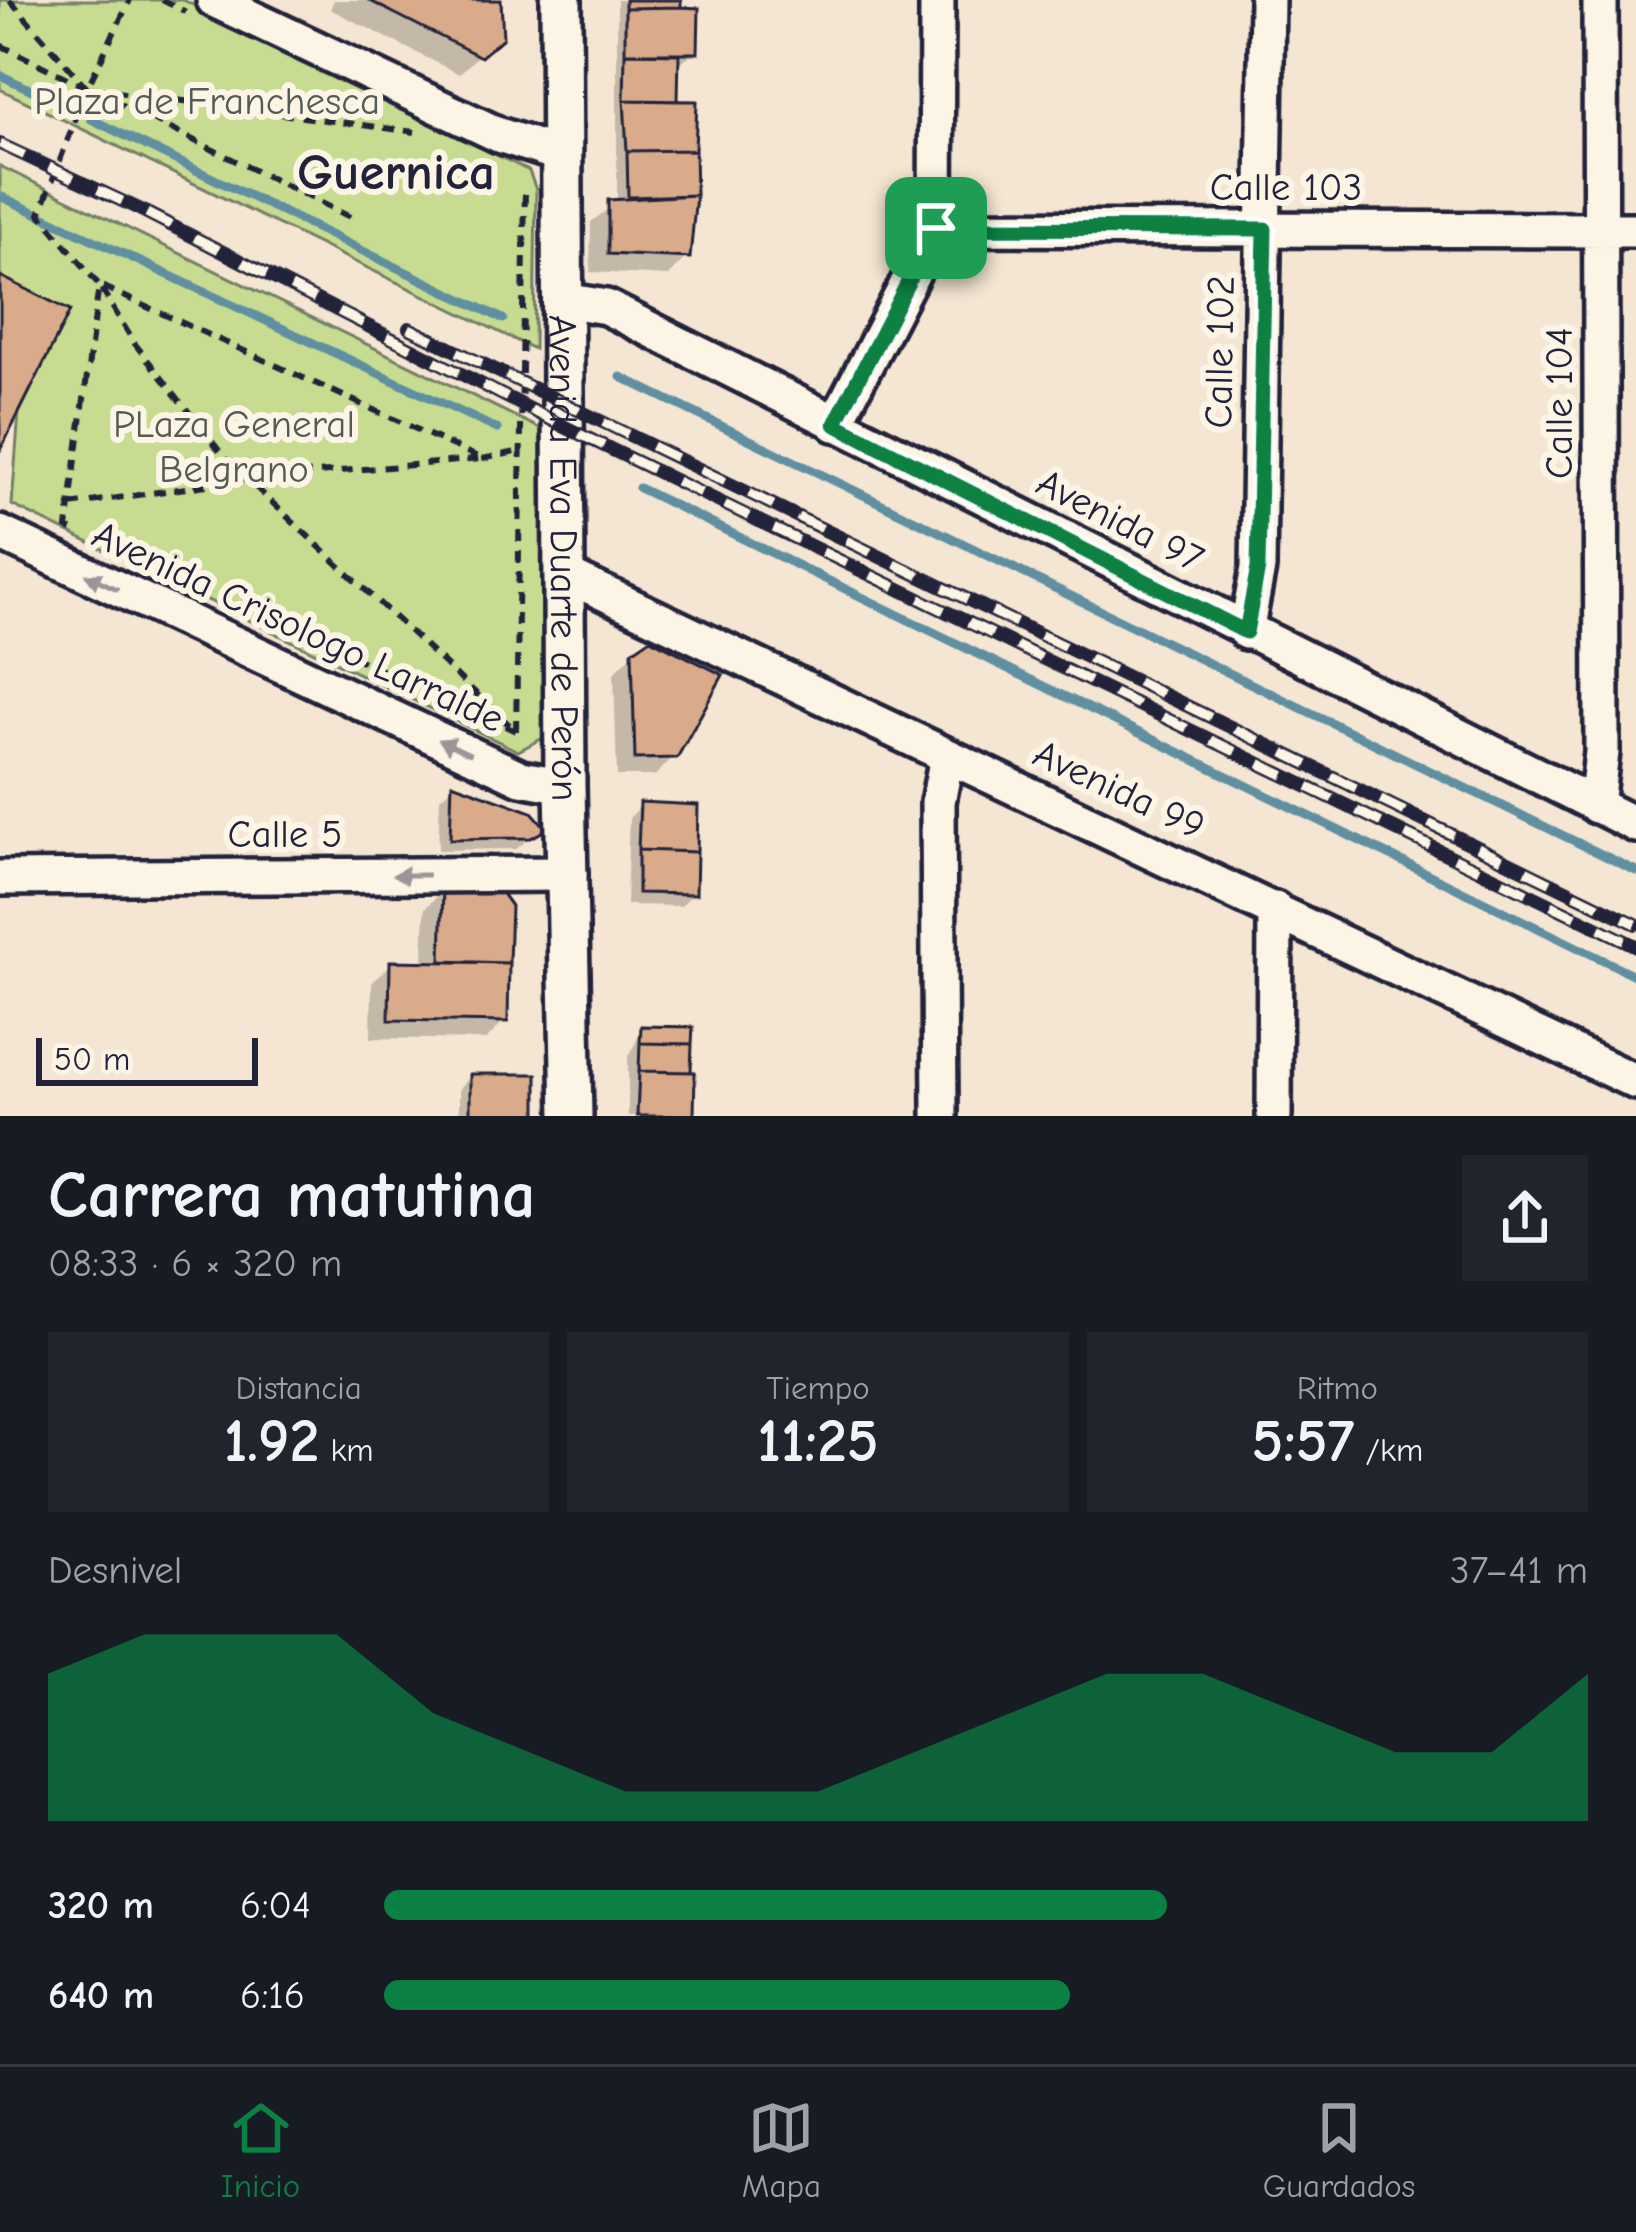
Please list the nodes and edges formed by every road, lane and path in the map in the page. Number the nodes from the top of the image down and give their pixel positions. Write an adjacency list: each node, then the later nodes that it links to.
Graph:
1 (10, 0): 9 (path)
2 (130, 0): 9 (path)
3 (214, 0): 11 (street)
4 (561, 0): 11 (street, Avenida Eva Duarte de Perón)
5 (937, 0): 13 (street)
6 (1267, 0): 14 (street, Calle 102)
7 (1600, 0): 15 (street, Calle 104)
8 (0, 45): 9 (path)
9 (87, 88): 10 (path); 12 (path); 17 (path)
10 (432, 134)
11 (543, 150): 18 (street, Avenida Eva Duarte de Perón); 20 (path)
12 (356, 220)
13 (936, 228): 14 (street, Calle 103); 19 (street)
14 (1265, 229): 15 (street, Calle 103); 28 (street, Calle 102)
15 (1600, 230): 16 (street, Calle 103); 32 (street, Calle 104)
16 (1636, 230)
17 (99, 286): 21 (path); 22 (path); 23 (path)
18 (564, 299): 19 (street, Avenida 97); 27 (street, Avenida Eva Duarte de Perón)
19 (835, 424): 28 (street, Avenida 97)
20 (516, 452): 21 (path); 29 (path)
21 (482, 459): 22 (path)
22 (247, 479): 23 (path); 29 (path)
23 (70, 506): 25 (path)
24 (0, 533): 31 (street, Avenida Crisologo Larralde, one-way to 24)
25 (89, 538)
26 (110, 547): 29 (path)
27 (566, 575): 30 (street, Avenida 99); 31 (street, Avenida Eva Duarte de Perón)
28 (1246, 632): 32 (street, Avenida 97)
29 (516, 731)
30 (946, 757): 36 (street, Avenida 99); 39 (street)
31 (565, 786): 34 (street, Avenida Eva Duarte de Perón)
32 (1596, 806): 33 (street, Avenida 97)
33 (1636, 825)
34 (570, 874): 35 (street, Calle 5, one-way to 35); 38 (street, Avenida Eva Duarte de Perón)
35 (0, 878)
36 (1275, 909): 37 (street, Avenida 99); 40 (street)
37 (1636, 1082)
38 (572, 1116)
39 (940, 1116)
40 (1274, 1116)

